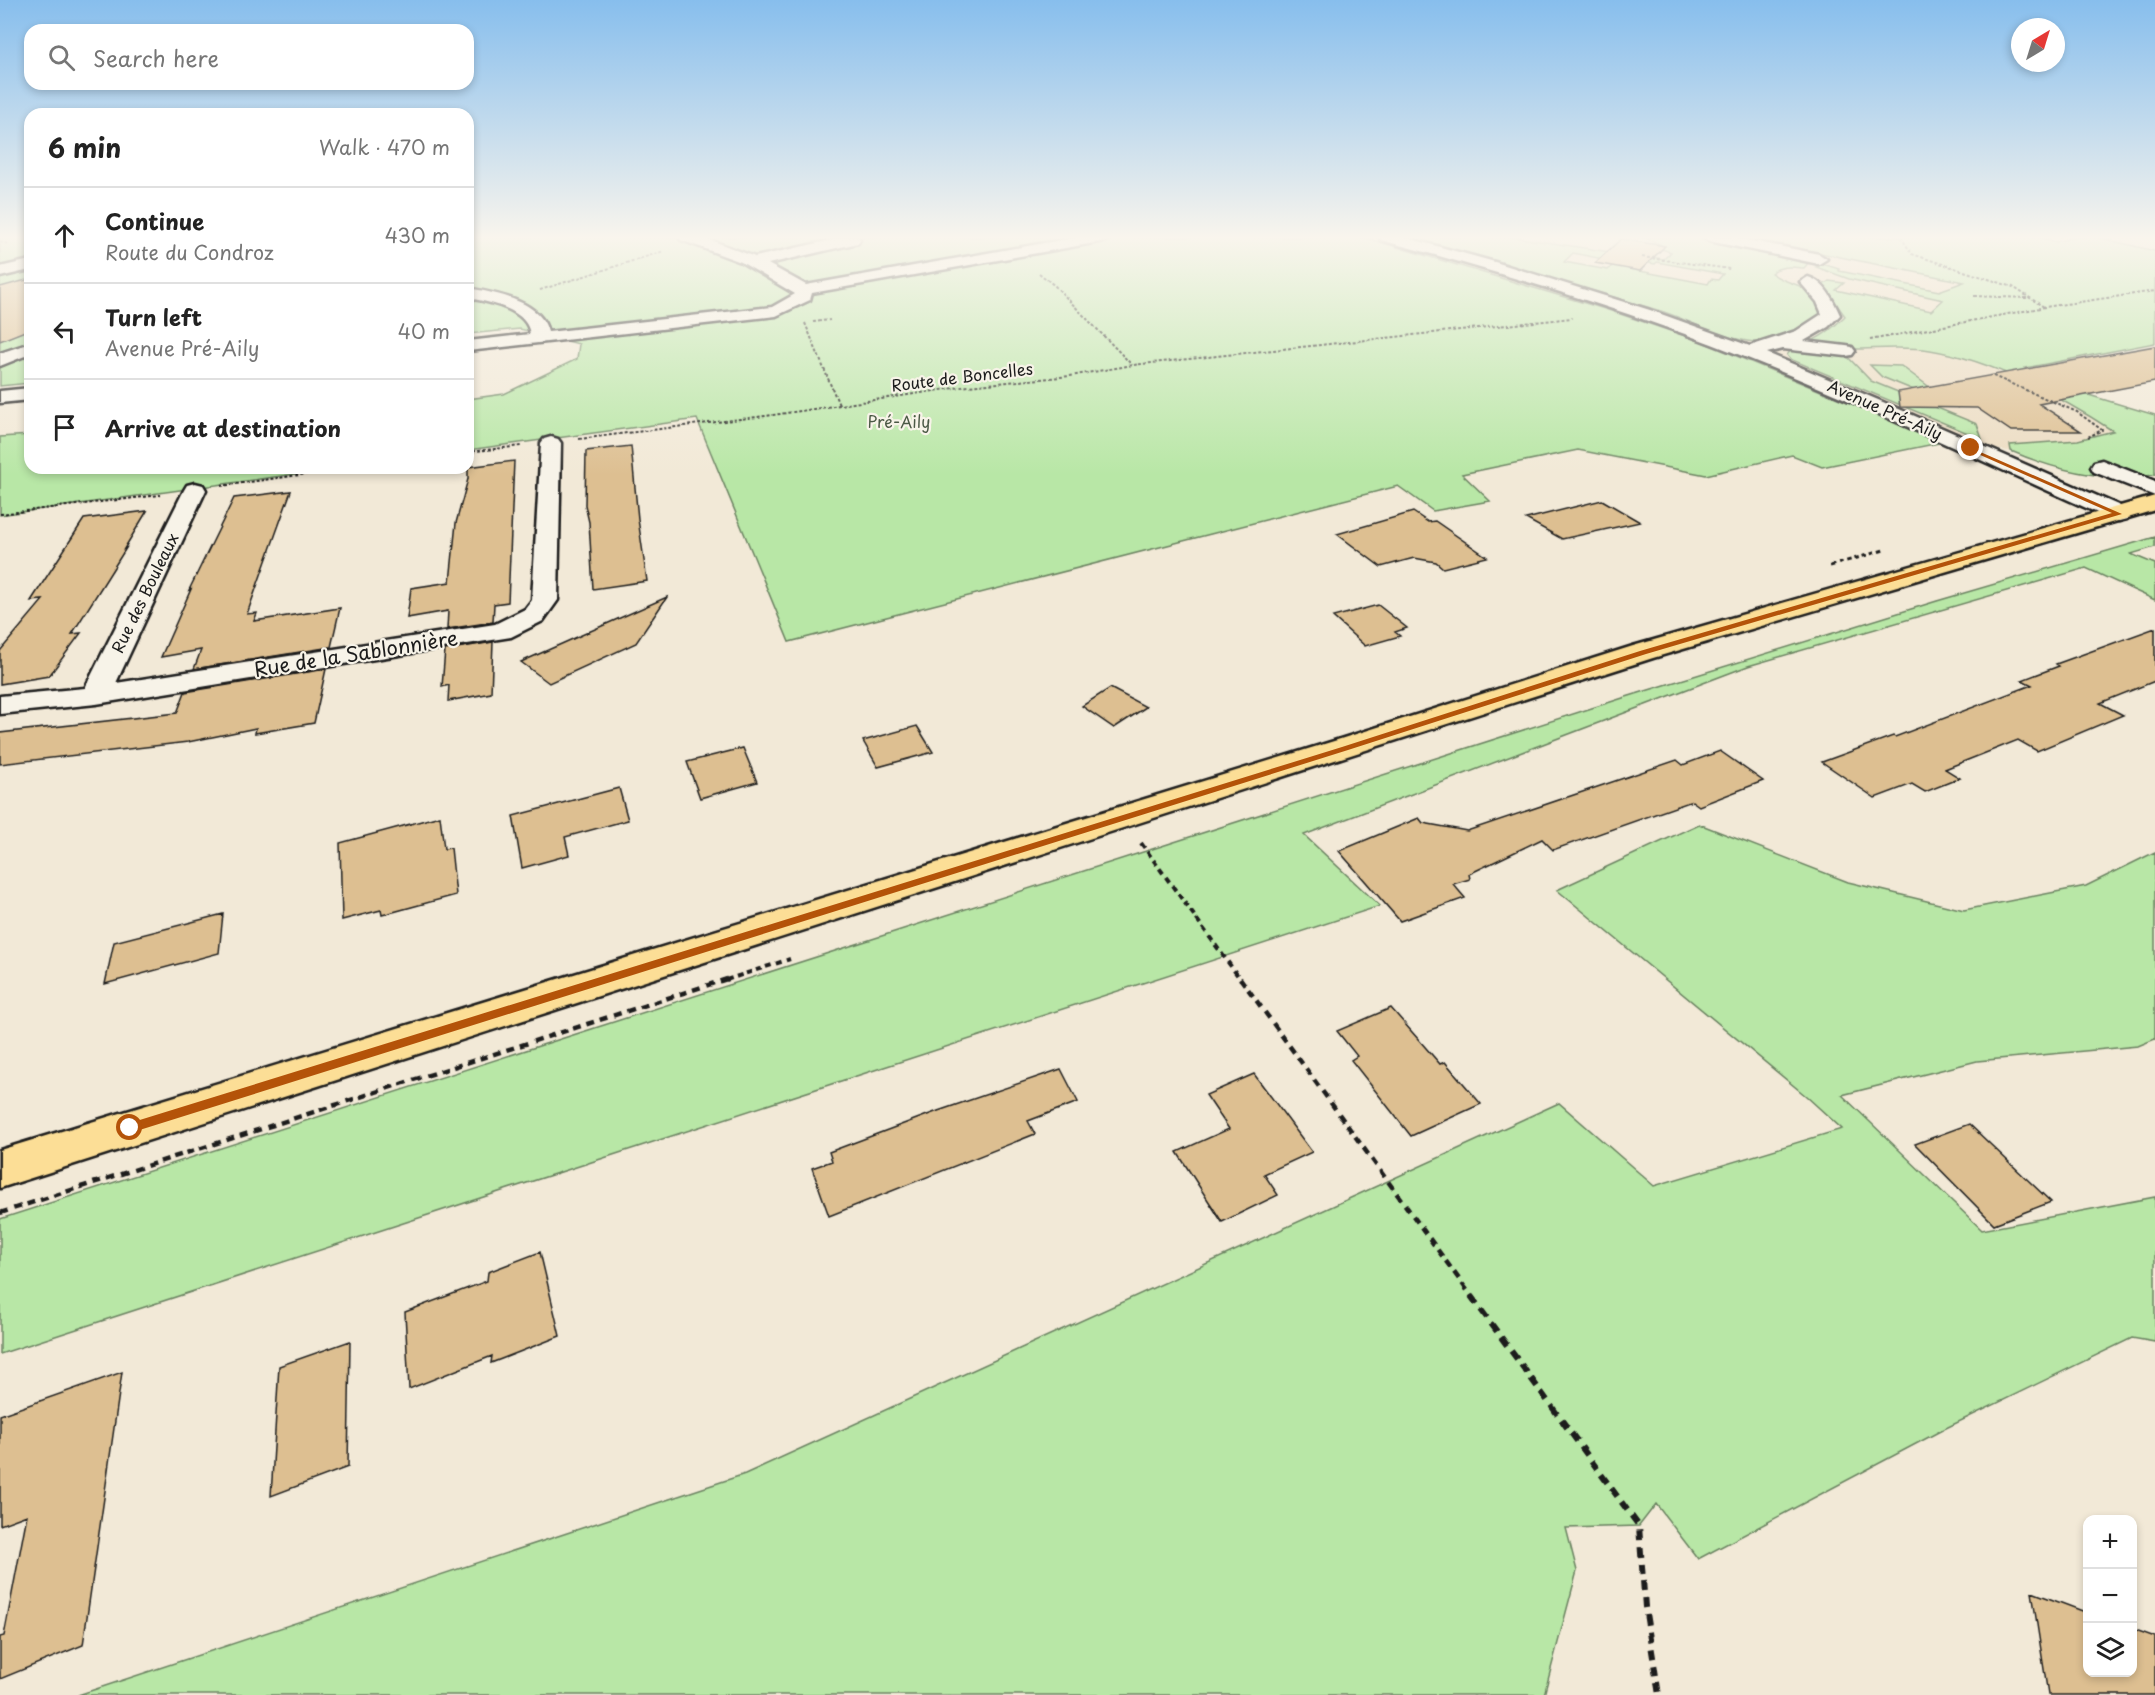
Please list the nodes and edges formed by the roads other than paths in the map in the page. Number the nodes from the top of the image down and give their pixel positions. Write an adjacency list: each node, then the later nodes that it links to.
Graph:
1 (530, 316): 5 (street)
2 (735, 316): 5 (street)
3 (1650, 316): 10 (street, Avenue Pré-Aily)
4 (1830, 316): 6 (street)
5 (540, 338): 7 (street)
6 (1784, 344): 9 (street); 10 (street)
7 (474, 345)
8 (24, 350): 11 (street)
9 (1846, 351)
10 (1749, 352): 19 (street, Avenue Pré-Aily)
11 (0, 360)
12 (24, 395): 13 (street)
13 (0, 397)
14 (551, 443): 20 (street, Rue de la Sablonnière)
15 (2103, 466): 16 (street)
16 (2155, 489)
17 (195, 490): 20 (street, Rue des Bouleaux)
18 (2155, 503): 19 (main road)
19 (2119, 514): 22 (main road)
20 (96, 695): 21 (street, Rue de la Sablonnière)
21 (0, 705)
22 (0, 1169)

